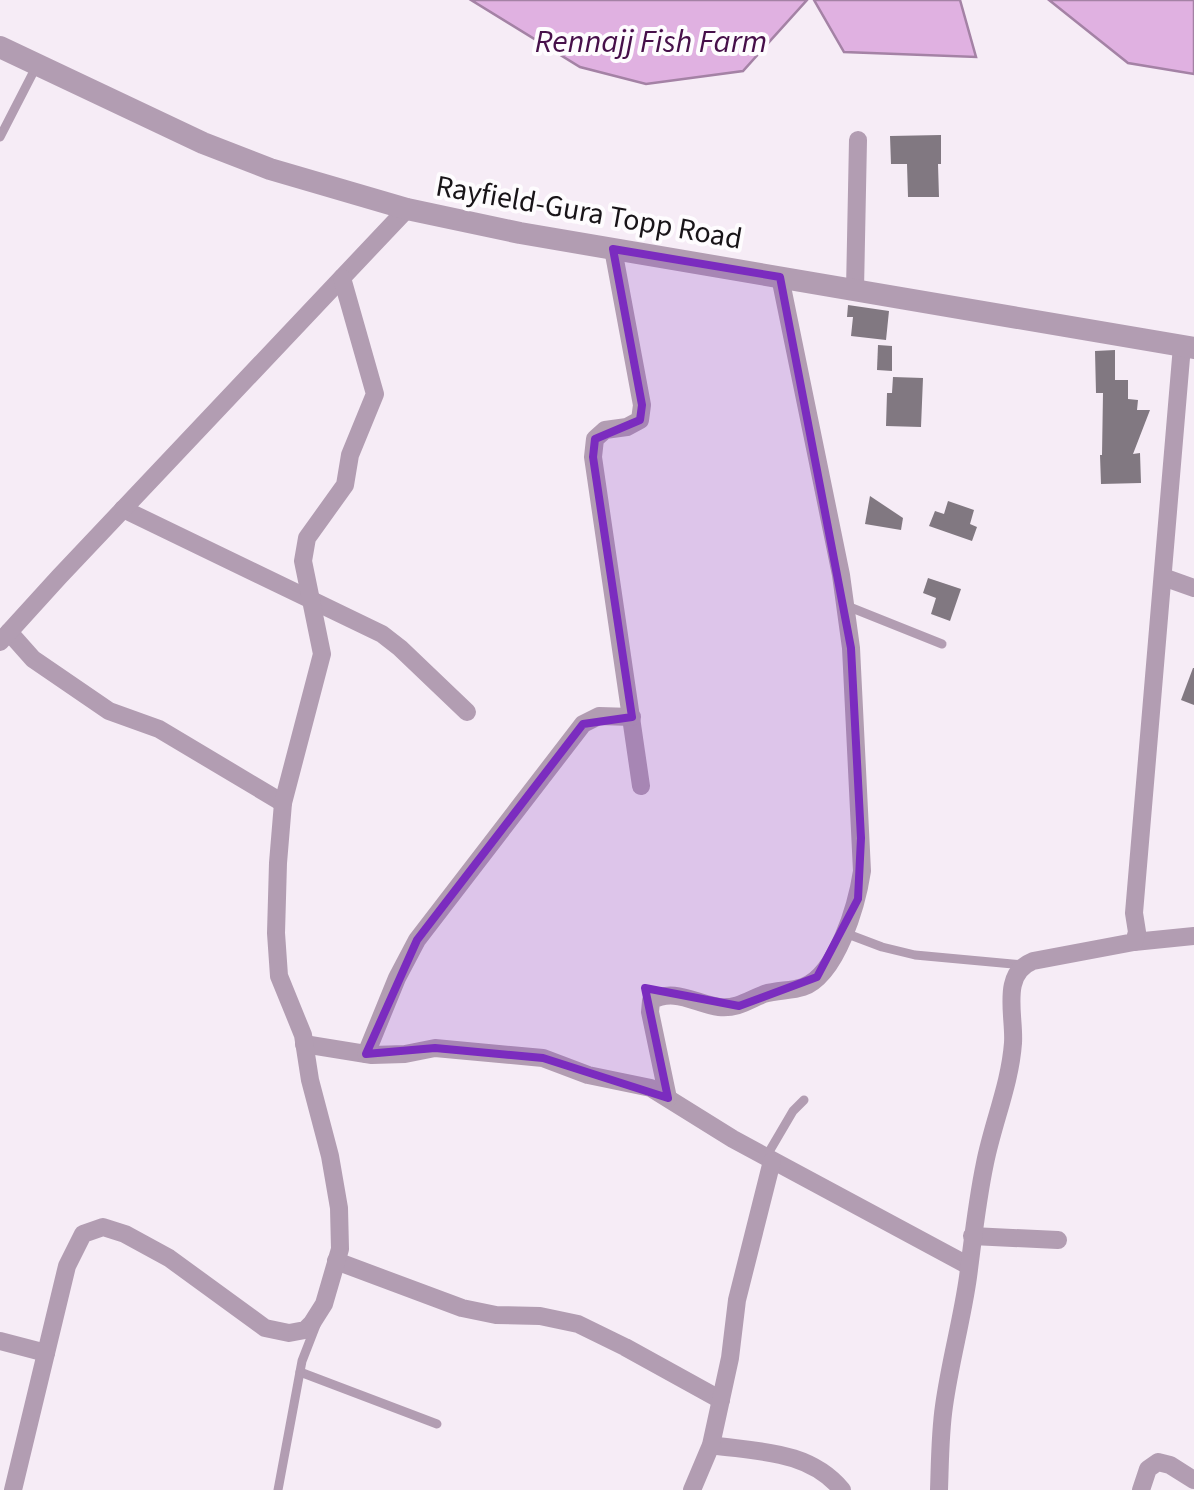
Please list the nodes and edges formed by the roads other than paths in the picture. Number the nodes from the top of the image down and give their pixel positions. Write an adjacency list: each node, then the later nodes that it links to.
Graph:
1 (0, 47): 2 (street, Rayfield-Gura Topp Road)
2 (38, 65): 3 (lane); 5 (street, Rayfield-Gura Topp Road)
3 (0, 136)
4 (858, 140): 9 (street)
5 (407, 209): 6 (street, Rayfield-Gura Topp Road); 8 (street)
6 (613, 248): 7 (street, Rayfield-Gura Topp Road); 20 (street)
7 (780, 277): 9 (street, Rayfield-Gura Topp Road); 15 (street)
8 (342, 278): 11 (street); 14 (street)
9 (855, 290): 10 (street, Rayfield-Gura Topp Road)
10 (1188, 347): 12 (street)
11 (124, 509): 14 (street); 17 (street)
12 (1162, 577): 13 (street); 25 (street)
13 (1194, 588)
14 (311, 601): 19 (street); 22 (street)
15 (845, 605): 18 (lane); 23 (street)
16 (0, 613): 17 (street)
17 (8, 633): 22 (street)
18 (942, 644)
19 (467, 712)
20 (632, 717): 21 (street); 28 (street)
21 (641, 786)
22 (283, 803): 27 (street)
23 (845, 933): 26 (lane); 29 (street)
24 (1194, 936): 25 (street)
25 (1134, 942): 26 (street)
26 (1022, 965): 32 (street)
27 (304, 1044): 28 (street); 34 (street)
28 (366, 1054): 29 (street)
29 (668, 1098): 31 (street)
30 (804, 1100): 31 (lane)
31 (769, 1159): 35 (street); 40 (street)
32 (972, 1236): 33 (street); 35 (street)
33 (1058, 1240)
34 (336, 1261): 36 (street); 40 (street)
35 (969, 1266): 48 (street)
36 (324, 1304): 38 (street); 39 (lane)
37 (0, 1340): 38 (street)
38 (46, 1353): 44 (street)
39 (300, 1372): 41 (lane); 45 (lane)
40 (720, 1400): 42 (street)
41 (437, 1424)
42 (711, 1445): 46 (street); 47 (street)
43 (1194, 1480): 49 (street)
44 (13, 1490)
45 (278, 1490)
46 (692, 1490)
47 (842, 1490)
48 (939, 1490)
49 (1141, 1490)

